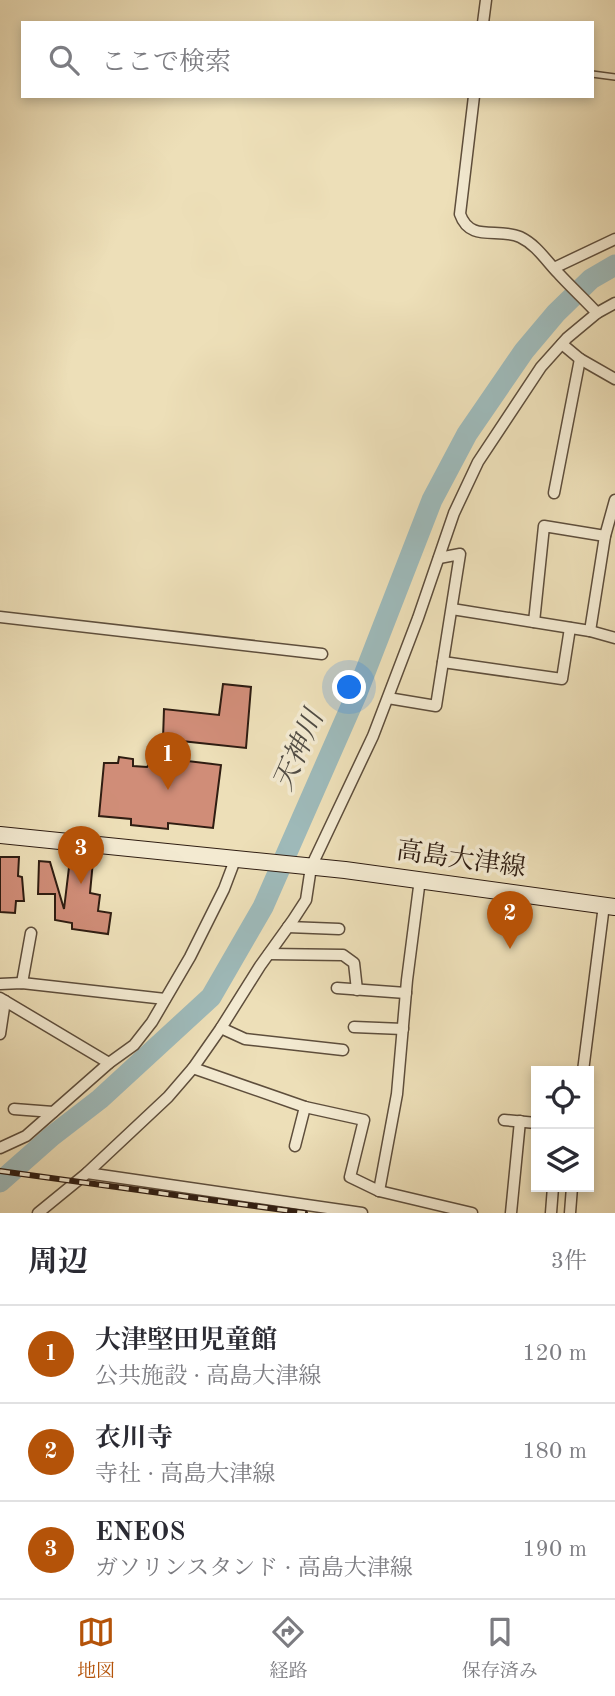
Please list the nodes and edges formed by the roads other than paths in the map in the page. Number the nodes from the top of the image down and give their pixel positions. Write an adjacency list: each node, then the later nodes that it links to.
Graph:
1 (485, 0): 2 (street)
2 (483, 21)
3 (594, 74): 4 (lane)
4 (615, 77)
5 (474, 98): 7 (street)
6 (615, 239): 7 (street)
7 (558, 272): 9 (street)
8 (615, 303): 9 (street)
9 (595, 311): 10 (street)
10 (562, 344): 11 (street); 16 (street)
11 (580, 359): 12 (street); 13 (street)
12 (615, 379)
13 (554, 493)
14 (615, 500): 15 (street)
15 (605, 536): 19 (street); 21 (street)
16 (439, 558): 17 (street); 25 (street)
17 (452, 609): 19 (street); 24 (street)
18 (0, 617): 23 (street)
19 (534, 622): 20 (street)
20 (570, 628): 21 (street); 24 (street)
21 (590, 631): 22 (street)
22 (615, 638)
23 (322, 654)
24 (443, 662): 25 (street)
25 (388, 698): 28 (street)
26 (0, 835): 27 (main road)
27 (241, 860): 28 (main road); 40 (street)
28 (305, 866): 29 (main road, 高島大津線); 31 (street)
29 (421, 879): 30 (main road, 高島大津線); 39 (street)
30 (609, 906): 48 (street)
31 (288, 926): 32 (street); 34 (street)
32 (339, 929)
33 (30, 933): 35 (street)
34 (269, 954): 38 (street); 43 (street)
35 (22, 983): 36 (street); 40 (street)
36 (0, 984)
37 (337, 988): 38 (street)
38 (357, 990): 39 (street)
39 (406, 993): 44 (street)
40 (165, 999): 47 (street)
41 (3, 1000): 45 (street); 47 (street)
42 (354, 1027): 44 (street)
43 (221, 1028): 46 (street); 49 (street)
44 (403, 1029): 59 (street)
45 (0, 1034)
46 (344, 1050)
47 (110, 1063): 52 (street)
48 (584, 1066)
49 (193, 1068): 50 (street); 58 (street)
50 (305, 1107): 56 (street); 59 (street)
51 (14, 1109): 52 (street)
52 (53, 1112): 57 (street)
53 (504, 1120): 54 (street)
54 (520, 1121): 55 (street); 65 (street)
55 (531, 1122)
56 (295, 1146)
57 (0, 1148)
58 (88, 1172): 62 (street); 63 (street)
59 (379, 1191): 64 (street)
60 (553, 1192): 66 (street)
61 (572, 1192): 67 (street)
62 (37, 1213)
63 (362, 1213)
64 (472, 1213)
65 (512, 1213)
66 (551, 1213)
67 (570, 1213)

